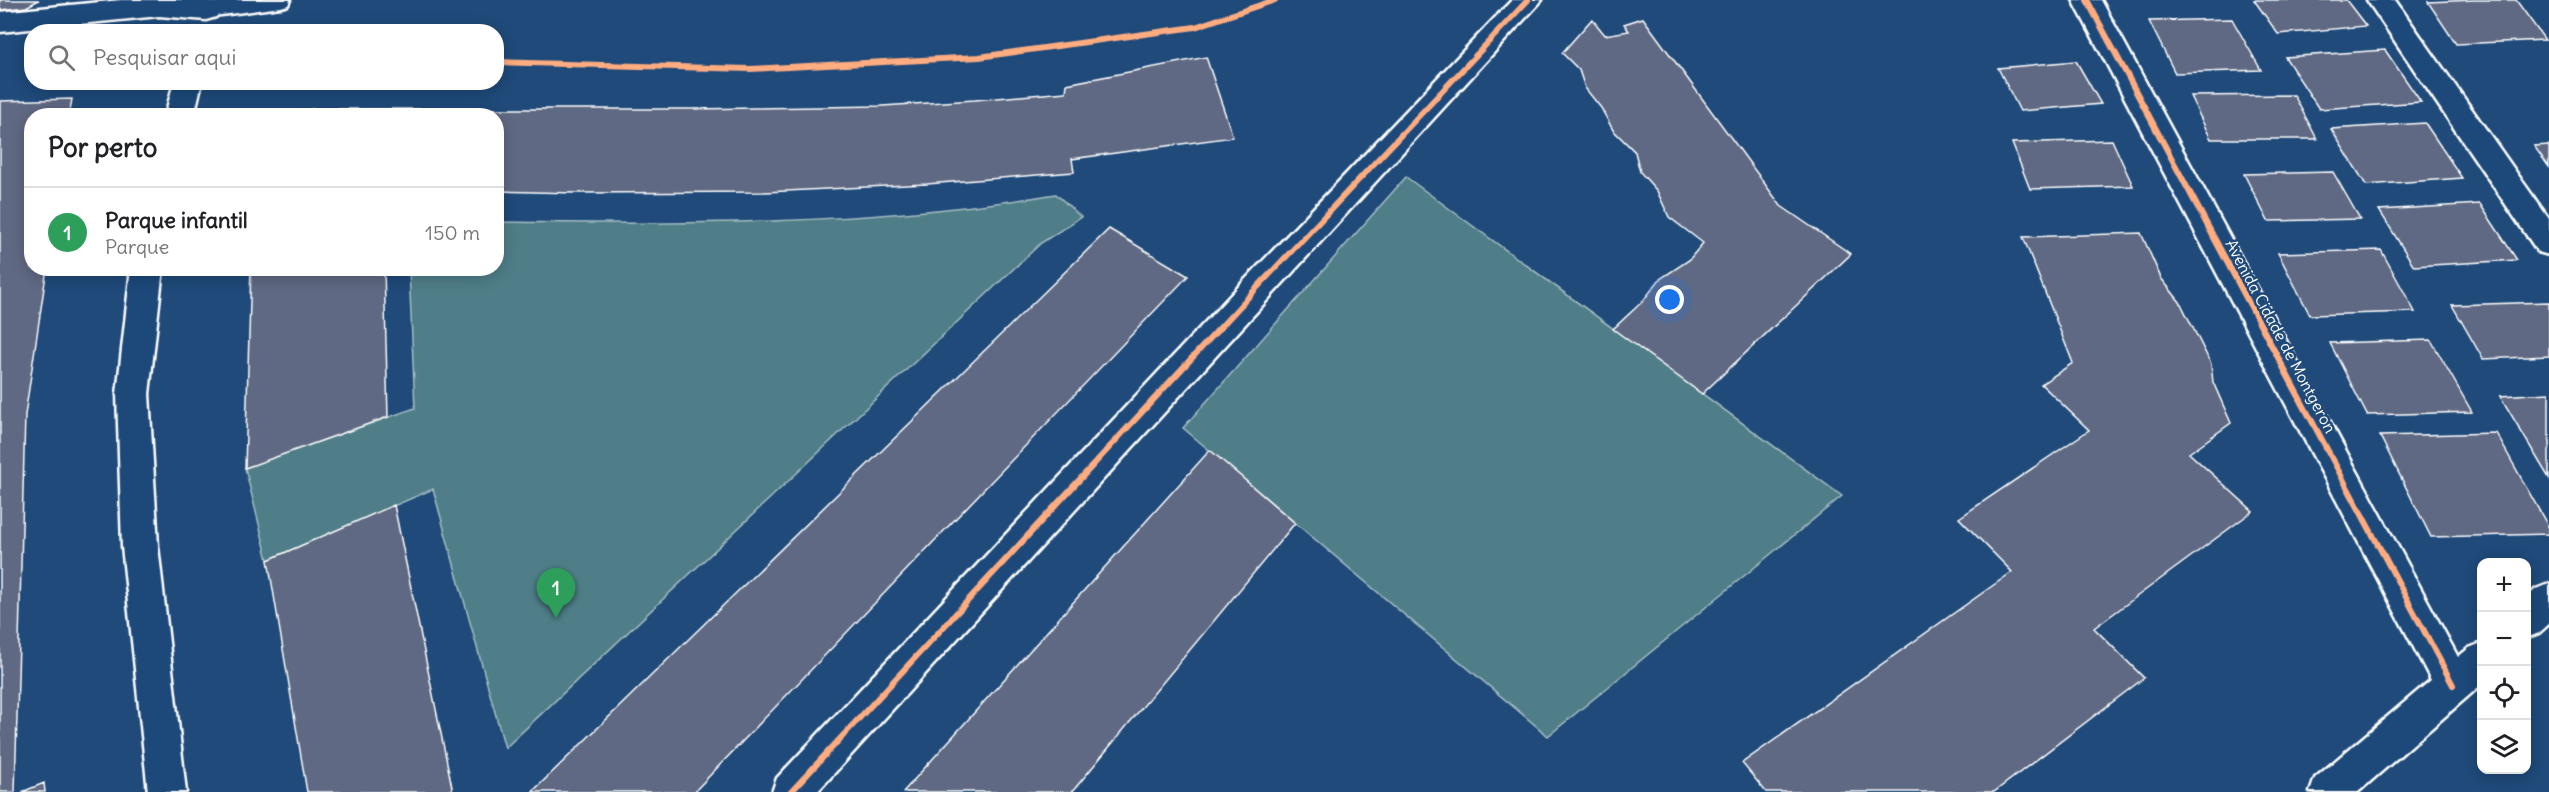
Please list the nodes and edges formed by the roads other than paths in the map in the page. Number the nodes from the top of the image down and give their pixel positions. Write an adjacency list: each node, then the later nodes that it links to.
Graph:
1 (281, 0): 6 (lane)
2 (1528, 0): 17 (street)
3 (2087, 0): 15 (street, Avenida Cidade de Montgeron)
4 (2381, 0): 10 (street)
5 (95, 6): 6 (street); 7 (street)
6 (209, 14)
7 (0, 22)
8 (186, 90): 9 (street)
9 (181, 108)
10 (2549, 243)
11 (146, 276): 16 (street)
12 (2549, 602): 13 (street)
13 (2531, 617)
14 (2477, 663): 15 (street)
15 (2452, 685): 18 (street)
16 (167, 792)
17 (791, 792)
18 (2329, 792)

